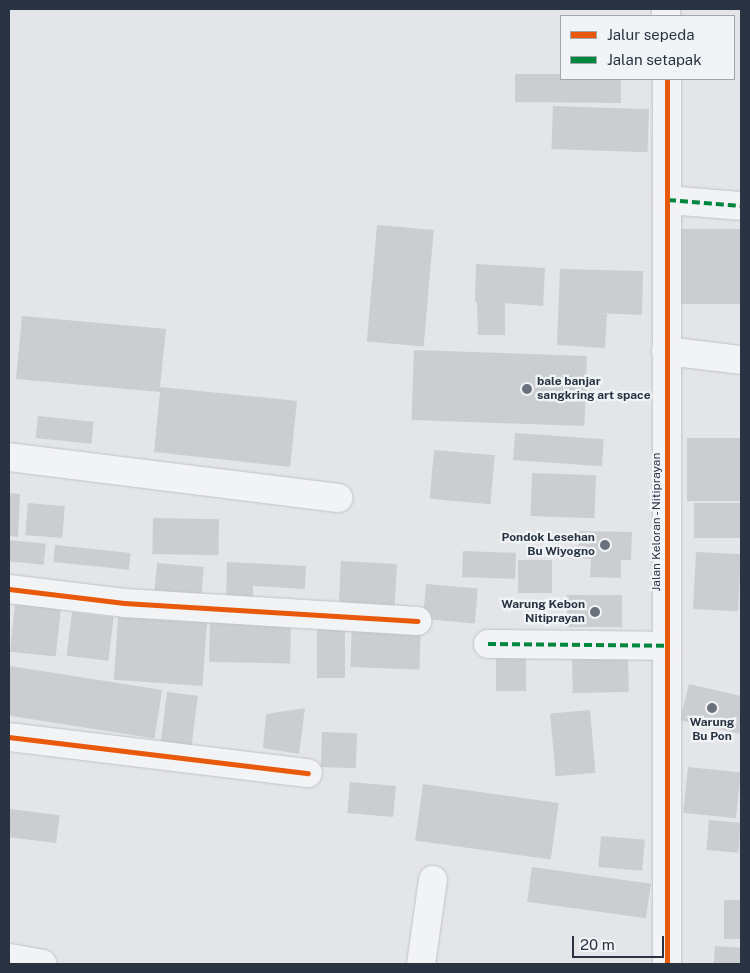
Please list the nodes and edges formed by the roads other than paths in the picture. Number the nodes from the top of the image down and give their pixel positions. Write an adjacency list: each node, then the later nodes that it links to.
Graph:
1 (667, 80): 2 (street, Jalan Keloran - Nitiprayan)
2 (668, 200): 3 (street); 4 (street, Jalan Keloran - Nitiprayan)
3 (741, 206)
4 (666, 351): 5 (street); 11 (street, Jalan Keloran - Nitiprayan)
5 (741, 360)
6 (9, 457): 7 (street)
7 (338, 498)
8 (9, 589): 9 (street)
9 (417, 621)
10 (488, 644): 11 (street)
11 (667, 646): 18 (street, Jalan Keloran - Nitiprayan)
12 (9, 736): 13 (street)
13 (308, 773)
14 (433, 880): 17 (street)
15 (9, 958): 16 (street)
16 (42, 964)
17 (421, 964)
18 (667, 964)

